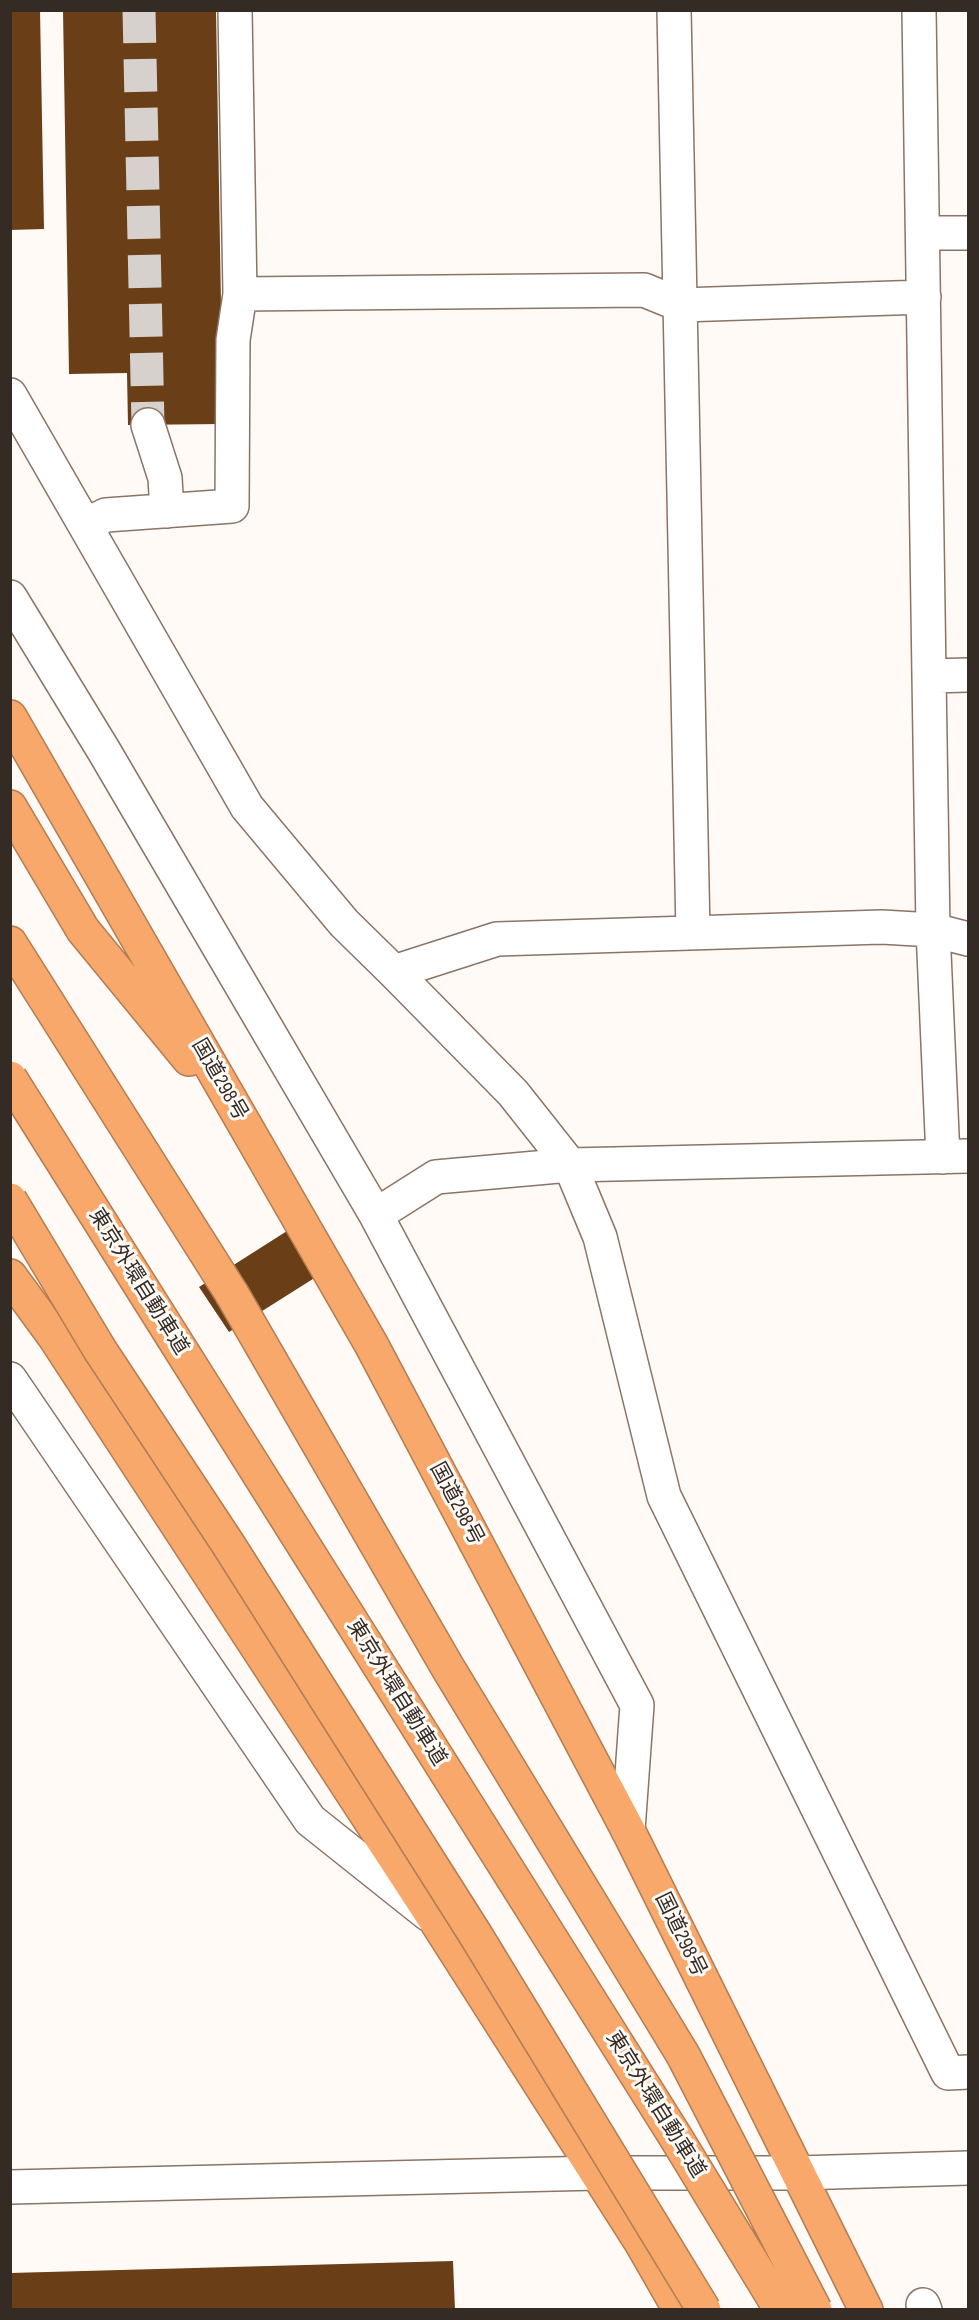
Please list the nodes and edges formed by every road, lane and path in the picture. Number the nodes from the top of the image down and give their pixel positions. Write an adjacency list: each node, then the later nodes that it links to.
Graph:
1 (235, 10): 6 (street)
2 (674, 10): 8 (street)
3 (919, 10): 4 (street)
4 (923, 233): 5 (street); 7 (street)
5 (969, 233)
6 (240, 294): 8 (street); 11 (street)
7 (924, 297): 8 (street); 15 (street)
8 (681, 305): 19 (street)
9 (10, 395): 12 (street)
10 (148, 424): 11 (street)
11 (167, 511): 12 (street)
12 (85, 525): 22 (street)
13 (10, 597): 28 (street)
14 (969, 675): 15 (street)
15 (929, 676): 18 (street)
16 (10, 717): 24 (highway, 国道298号)
17 (10, 807): 24 (highway)
18 (933, 930): 19 (street); 20 (street); 25 (street)
19 (693, 933): 22 (street)
20 (969, 939)
21 (10, 943): 43 (highway, bridge)
22 (394, 972): 26 (street)
23 (10, 1078): 42 (highway, 東京外環自動車道, bridge)
24 (251, 1136): 33 (highway, 国道298号)
25 (956, 1156): 26 (street)
26 (570, 1165): 28 (street); 35 (street)
27 (10, 1200): 41 (highway, bridge)
28 (376, 1215): 33 (street)
29 (10, 1264): 31 (highway)
30 (10, 1276): 31 (highway)
31 (54, 1336): 34 (highway)
32 (10, 1379): 34 (street)
33 (628, 1830): 38 (highway, 国道298号)
34 (436, 1921): 37 (highway)
35 (969, 2072)
36 (969, 2168): 38 (street)
37 (597, 2173): 38 (street); 39 (street); 40 (highway)
38 (798, 2173): 44 (highway, 国道298号)
39 (10, 2187)
40 (680, 2310)
41 (704, 2310)
42 (781, 2310)
43 (815, 2310)
44 (866, 2310)

